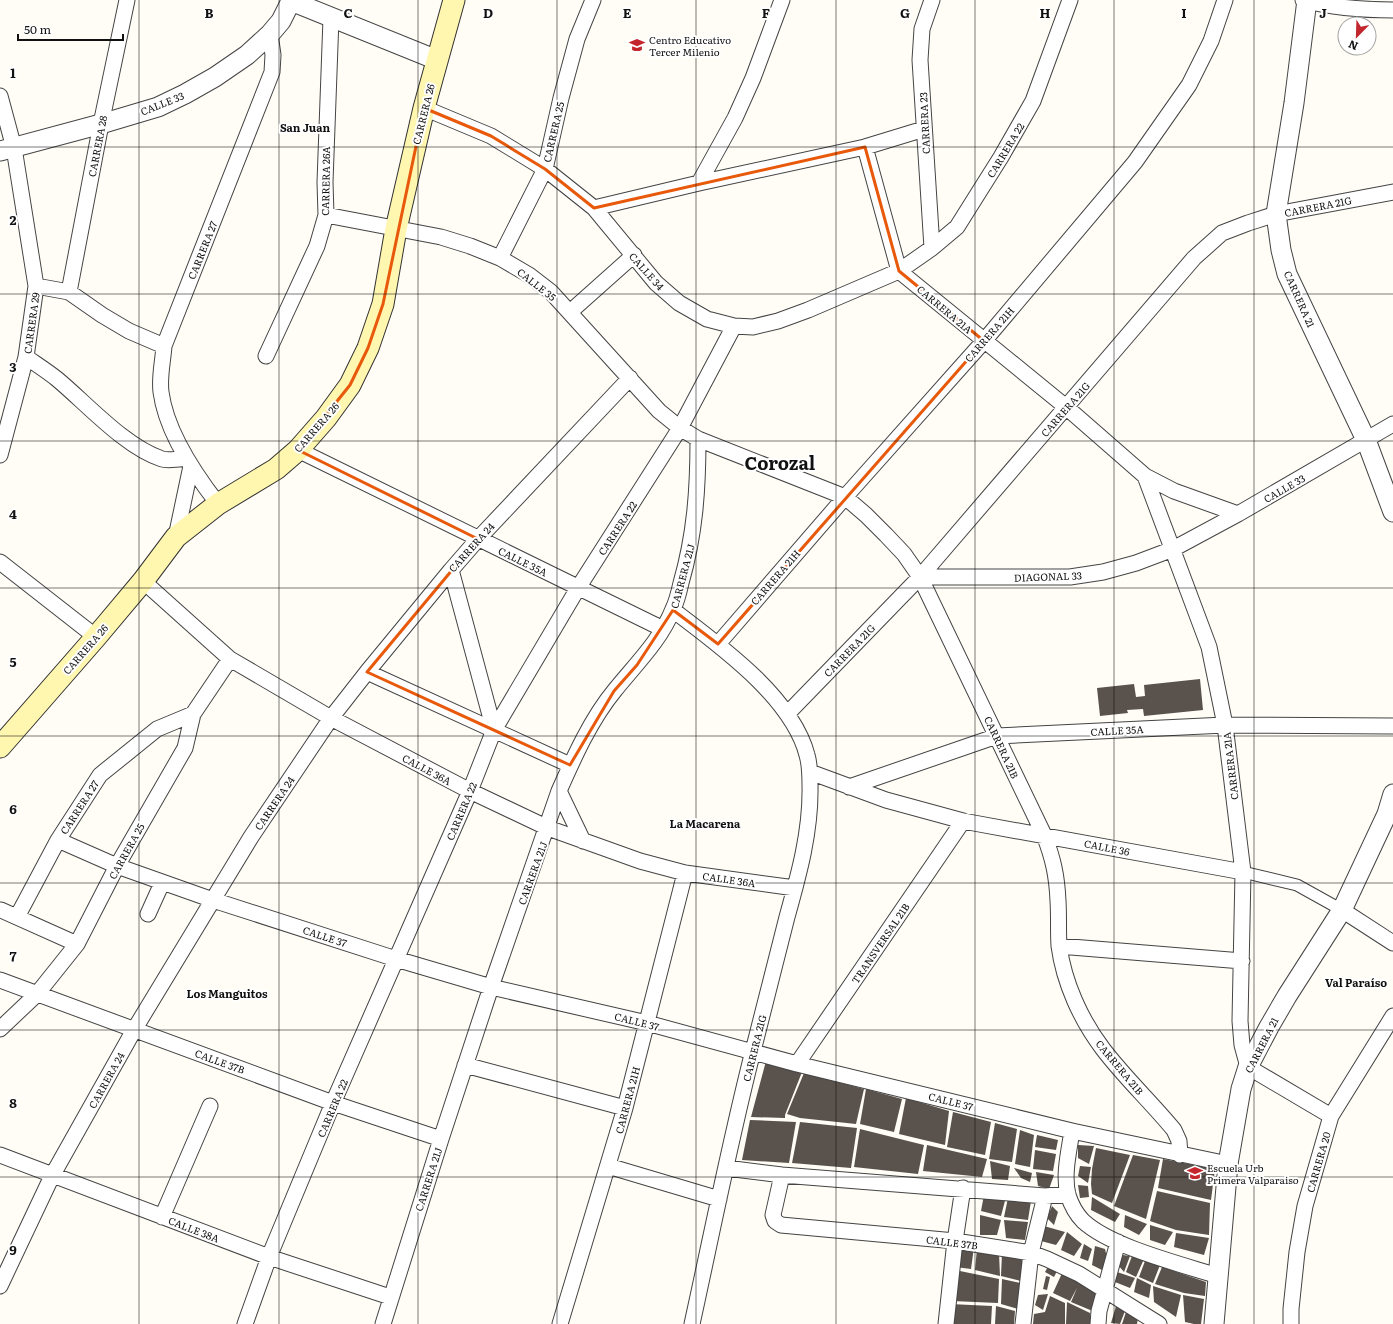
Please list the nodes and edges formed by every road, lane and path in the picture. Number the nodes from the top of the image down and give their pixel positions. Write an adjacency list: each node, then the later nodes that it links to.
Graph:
1 (127, 0): 16 (street, CARRERA 28)
2 (291, 0): 11 (street, CALLE 33); 12 (street, CALLE 33)
3 (454, 0): 13 (main road, CARRERA 26)
4 (592, 0): 20 (street, CARRERA 25)
5 (782, 0): 21 (street)
6 (932, 0): 17 (street, CARRERA 23)
7 (1070, 0): 27 (street, CARRERA 22)
8 (1225, 0): 35 (street, CARRERA 21H)
9 (1305, 0): 10 (street); 24 (street, CARRERA 21)
10 (1393, 10)
11 (331, 18): 13 (street, CALLE 33); 25 (street, CARRERA 26A)
12 (270, 34): 16 (street, CALLE 33); 36 (street, CARRERA 27)
13 (437, 60): 15 (main road, CARRERA 26)
14 (0, 96): 19 (street, CARRERA 29)
15 (424, 108): 20 (street, CALLE 34); 26 (main road, CARRERA 26)
16 (101, 124): 19 (street, CALLE 33); 32 (street, CARRERA 28)
17 (924, 129): 18 (street); 27 (street, CARRERA 23)
18 (865, 147): 21 (street); 30 (street)
19 (7, 150): 31 (street, CARRERA 29)
20 (545, 169): 23 (street, CALLE 34); 29 (street, CARRERA 25)
21 (699, 183): 23 (street)
22 (1393, 192): 24 (street, CARRERA 21G)
23 (594, 208): 28 (street, CALLE 34)
24 (1276, 214): 40 (street, CARRERA 21G); 44 (street, CARRERA 21)
25 (326, 215): 26 (street, CALLE 35); 37 (street, CARRERA 26A)
26 (396, 229): 29 (street, CALLE 35); 45 (main road, CARRERA 26)
27 (932, 248): 30 (street, CARRERA 22)
28 (634, 255): 33 (street); 34 (street, CALLE 34)
29 (500, 258): 33 (street, CALLE 35)
30 (899, 271): 34 (street, CALLE 34); 35 (street, CARRERA 21A)
31 (36, 286): 32 (street); 38 (street, CARRERA 29)
32 (69, 292): 36 (street)
33 (570, 312): 39 (street, CALLE 35)
34 (734, 326): 42 (street, CARRERA 22)
35 (984, 341): 40 (street, CARRERA 21A); 49 (street, CARRERA 21H)
36 (164, 346): 47 (street, CARRERA 27)
37 (266, 356)
38 (26, 357): 46 (street, CARRERA 29); 47 (street)
39 (630, 378): 42 (street, CALLE 35); 54 (street, CARRERA 24)
40 (1066, 408): 48 (street, CARRERA 21A); 58 (street, CARRERA 21G)
41 (1393, 424): 44 (street, CALLE 33)
42 (680, 428): 43 (street, CALLE 35); 60 (street, CARRERA 22)
43 (698, 438): 49 (street, CARRERA 21B); 61 (street, CARRERA 21J)
44 (1366, 440): 51 (street, CARRERA 21); 52 (street, CALLE 33)
45 (298, 450): 50 (main road, CARRERA 26); 54 (street, CALLE 35A)
46 (0, 455)
47 (189, 462): 50 (street, CARRERA 27); 53 (street)
48 (1145, 476): 52 (street, CARRERA 21A); 55 (street, CARRERA 21A)
49 (845, 497): 58 (street, CARRERA 21B); 64 (street, CARRERA 21H)
50 (218, 504): 53 (main road, CARRERA 26)
51 (1393, 512)
52 (1238, 514): 55 (street, CALLE 33)
53 (176, 537): 59 (main road, CARRERA 26)
54 (478, 539): 57 (street, CARRERA 24); 60 (street, CALLE 35A)
55 (1173, 549): 58 (street, DIAGONAL 33); 70 (street, CARRERA 21A)
56 (0, 562): 63 (street)
57 (451, 570): 66 (street, CARRERA 24); 72 (street)
58 (920, 577): 67 (street, CARRERA 21G); 73 (street, CARRERA 21B)
59 (143, 581): 63 (main road, CARRERA 26); 65 (street, CALLE 36A)
60 (578, 588): 62 (street, CALLE 35A); 72 (street, CARRERA 22)
61 (673, 610): 62 (street, CARRERA 21J); 64 (street)
62 (663, 630): 75 (street, CARRERA 21J)
63 (96, 637): 74 (main road, CARRERA 26)
64 (718, 644): 67 (street)
65 (230, 659): 68 (street, CARRERA 25); 69 (street, CALLE 36A)
66 (367, 672): 69 (street, CARRERA 24); 72 (street)
67 (788, 713): 76 (street)
68 (193, 714): 85 (street, CARRERA 27); 87 (street, CARRERA 25)
69 (331, 718): 78 (street, CALLE 36A); 92 (street, CARRERA 24)
70 (1225, 725): 71 (street, CALLE 35A); 73 (street, CALLE 35A); 88 (street, CARRERA 21A)
71 (1393, 726)
72 (494, 730): 75 (street); 78 (street, CARRERA 22)
73 (997, 736): 77 (street, CALLE 35A); 84 (street, CARRERA 21B)
74 (0, 747)
75 (570, 765): 79 (street, CARRERA 21J)
76 (810, 772): 77 (street, CALLE 36); 91 (street, CARRERA 21G)
77 (849, 787): 82 (street, CALLE 36)
78 (470, 791): 83 (street, CALLE 36A); 100 (street, CARRERA 22)
79 (559, 791): 83 (street, CARRERA 21J); 86 (street)
80 (1393, 794): 81 (street, CARRERA 21)
81 (1390, 816): 94 (street, CARRERA 21)
82 (963, 821): 84 (street, CALLE 36); 110 (street, TRANSVERSAL 21B)
83 (548, 828): 86 (street, CALLE 36A); 103 (street, CARRERA 21J)
84 (1044, 835): 88 (street, CALLE 36); 99 (street, CARRERA 21B)
85 (58, 840): 87 (street, CALLE 37); 96 (street, CARRERA 27)
86 (583, 841): 89 (street, CALLE 36A)
87 (117, 866): 90 (street, CALLE 37); 98 (street, CARRERA 25)
88 (1243, 872): 94 (street, CALLE 36); 101 (street, CARRERA 21A)
89 (685, 873): 91 (street, CALLE 36A); 106 (street, CARRERA 21H)
90 (162, 883): 92 (street, CALLE 37); 95 (street)
91 (795, 888): 109 (street, CARRERA 21G)
92 (213, 900): 100 (street, CALLE 37); 108 (street, CARRERA 24)
93 (1, 910): 96 (street)
94 (1342, 910): 97 (street, CALLE 36); 112 (street, CARRERA 21)
95 (148, 914)
96 (17, 917): 98 (street)
97 (1393, 943)
98 (77, 944): 104 (street, CARRERA 25)
99 (1060, 946): 101 (street); 120 (street, CARRERA 21B)
100 (396, 959): 103 (street, CALLE 37); 113 (street, CARRERA 22)
101 (1242, 961): 112 (street, CARRERA 21A)
102 (0, 980): 104 (street, CALLE 37B)
103 (491, 986): 106 (street, CALLE 37); 111 (street, CARRERA 21J)
104 (38, 994): 107 (street, CARRERA 25); 108 (street, CALLE 37B)
105 (1392, 1018): 116 (street, CARRERA 20)
106 (647, 1023): 109 (street, CALLE 37); 115 (street, CARRERA 21H)
107 (0, 1029)
108 (134, 1030): 113 (street, CALLE 37B); 125 (street, CARRERA 24)
109 (752, 1052): 110 (street, CALLE 37); 123 (street, CARRERA 21G)
110 (798, 1064): 117 (street, CALLE 37)
111 (465, 1065): 115 (street); 118 (street, CARRERA 21J)
112 (1248, 1067): 116 (street); 121 (street, CARRERA 21)
113 (334, 1103): 118 (street, CALLE 37B); 134 (street, CARRERA 22)
114 (210, 1106): 130 (street)
115 (625, 1108): 122 (street, CARRERA 21H)
116 (1331, 1116): 148 (street, CARRERA 20)
117 (1072, 1131): 120 (street, CALLE 37); 127 (street)
118 (441, 1139): 138 (street, CARRERA 21J)
119 (0, 1155): 125 (street, CALLE 38A)
120 (1180, 1155): 121 (street, CALLE 37)
121 (1228, 1164): 135 (street, CARRERA 21)
122 (608, 1166): 129 (street); 141 (street, CARRERA 21H)
123 (726, 1168): 124 (street); 129 (street, CARRERA 21G)
124 (782, 1175): 126 (street); 131 (street, CALLE 37B)
125 (52, 1176): 130 (street, CALLE 38A); 136 (street, CARRERA 24)
126 (963, 1188): 128 (street); 131 (street)
127 (1068, 1194): 128 (street); 132 (street)
128 (1045, 1196): 133 (street)
129 (719, 1198): 142 (street, CARRERA 21G)
130 (162, 1217): 134 (street, CALLE 38A)
131 (955, 1241): 133 (street, CALLE 37B); 143 (street)
132 (1118, 1242): 135 (street); 137 (street)
133 (1031, 1253): 137 (street, CALLE 37B); 144 (street)
134 (269, 1257): 138 (street, CALLE 38A); 139 (street, CARRERA 22)
135 (1218, 1276): 147 (street, CARRERA 21)
136 (0, 1286)
137 (1104, 1289): 145 (street); 146 (street, CALLE 37B)
138 (390, 1297): 140 (street, CARRERA 21J)
139 (245, 1324)
140 (383, 1324)
141 (560, 1324)
142 (692, 1324)
143 (946, 1324)
144 (1023, 1324)
145 (1098, 1324)
146 (1159, 1324)
147 (1214, 1324)
148 (1291, 1324)

